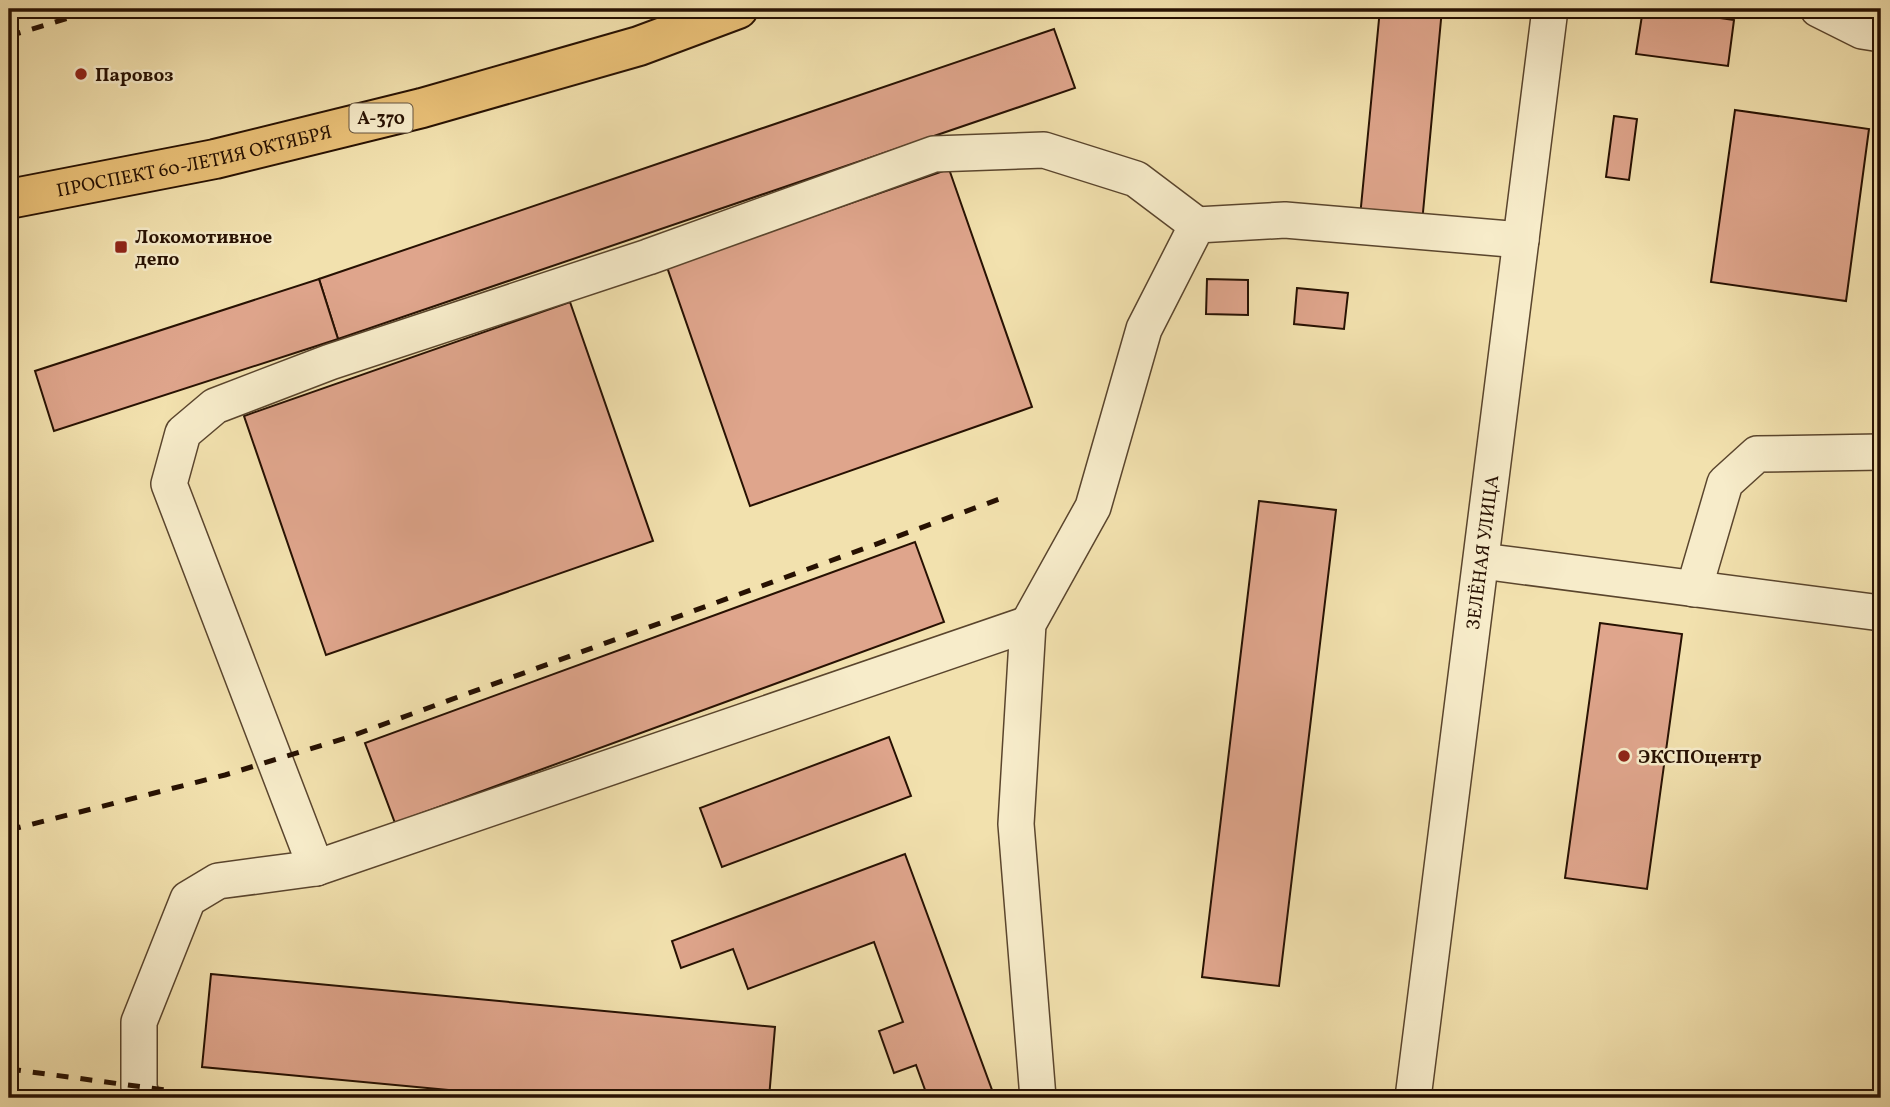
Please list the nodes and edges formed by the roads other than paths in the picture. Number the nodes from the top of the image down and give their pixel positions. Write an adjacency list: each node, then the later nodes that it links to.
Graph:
1 (738, 9): 5 (highway, ПРОСПЕКТ 60-ЛЕТИЯ ОКТЯБРЯ / А-370)
2 (1550, 9): 7 (street, ЗЕЛЁНАЯ УЛИЦА)
3 (1818, 9): 4 (street)
4 (1881, 34)
5 (11, 192)
6 (1197, 225): 7 (street); 12 (street); 13 (street)
7 (1521, 240): 9 (street, ЗЕЛЁНАЯ УЛИЦА)
8 (1881, 452): 10 (street)
9 (1482, 561): 10 (street); 16 (street, ЗЕЛЁНАЯ УЛИЦА)
10 (1694, 589): 11 (street)
11 (1881, 613)
12 (1028, 624): 13 (street); 15 (street)
13 (316, 868): 14 (street)
14 (142, 1098)
15 (1038, 1098)
16 (1413, 1098)

